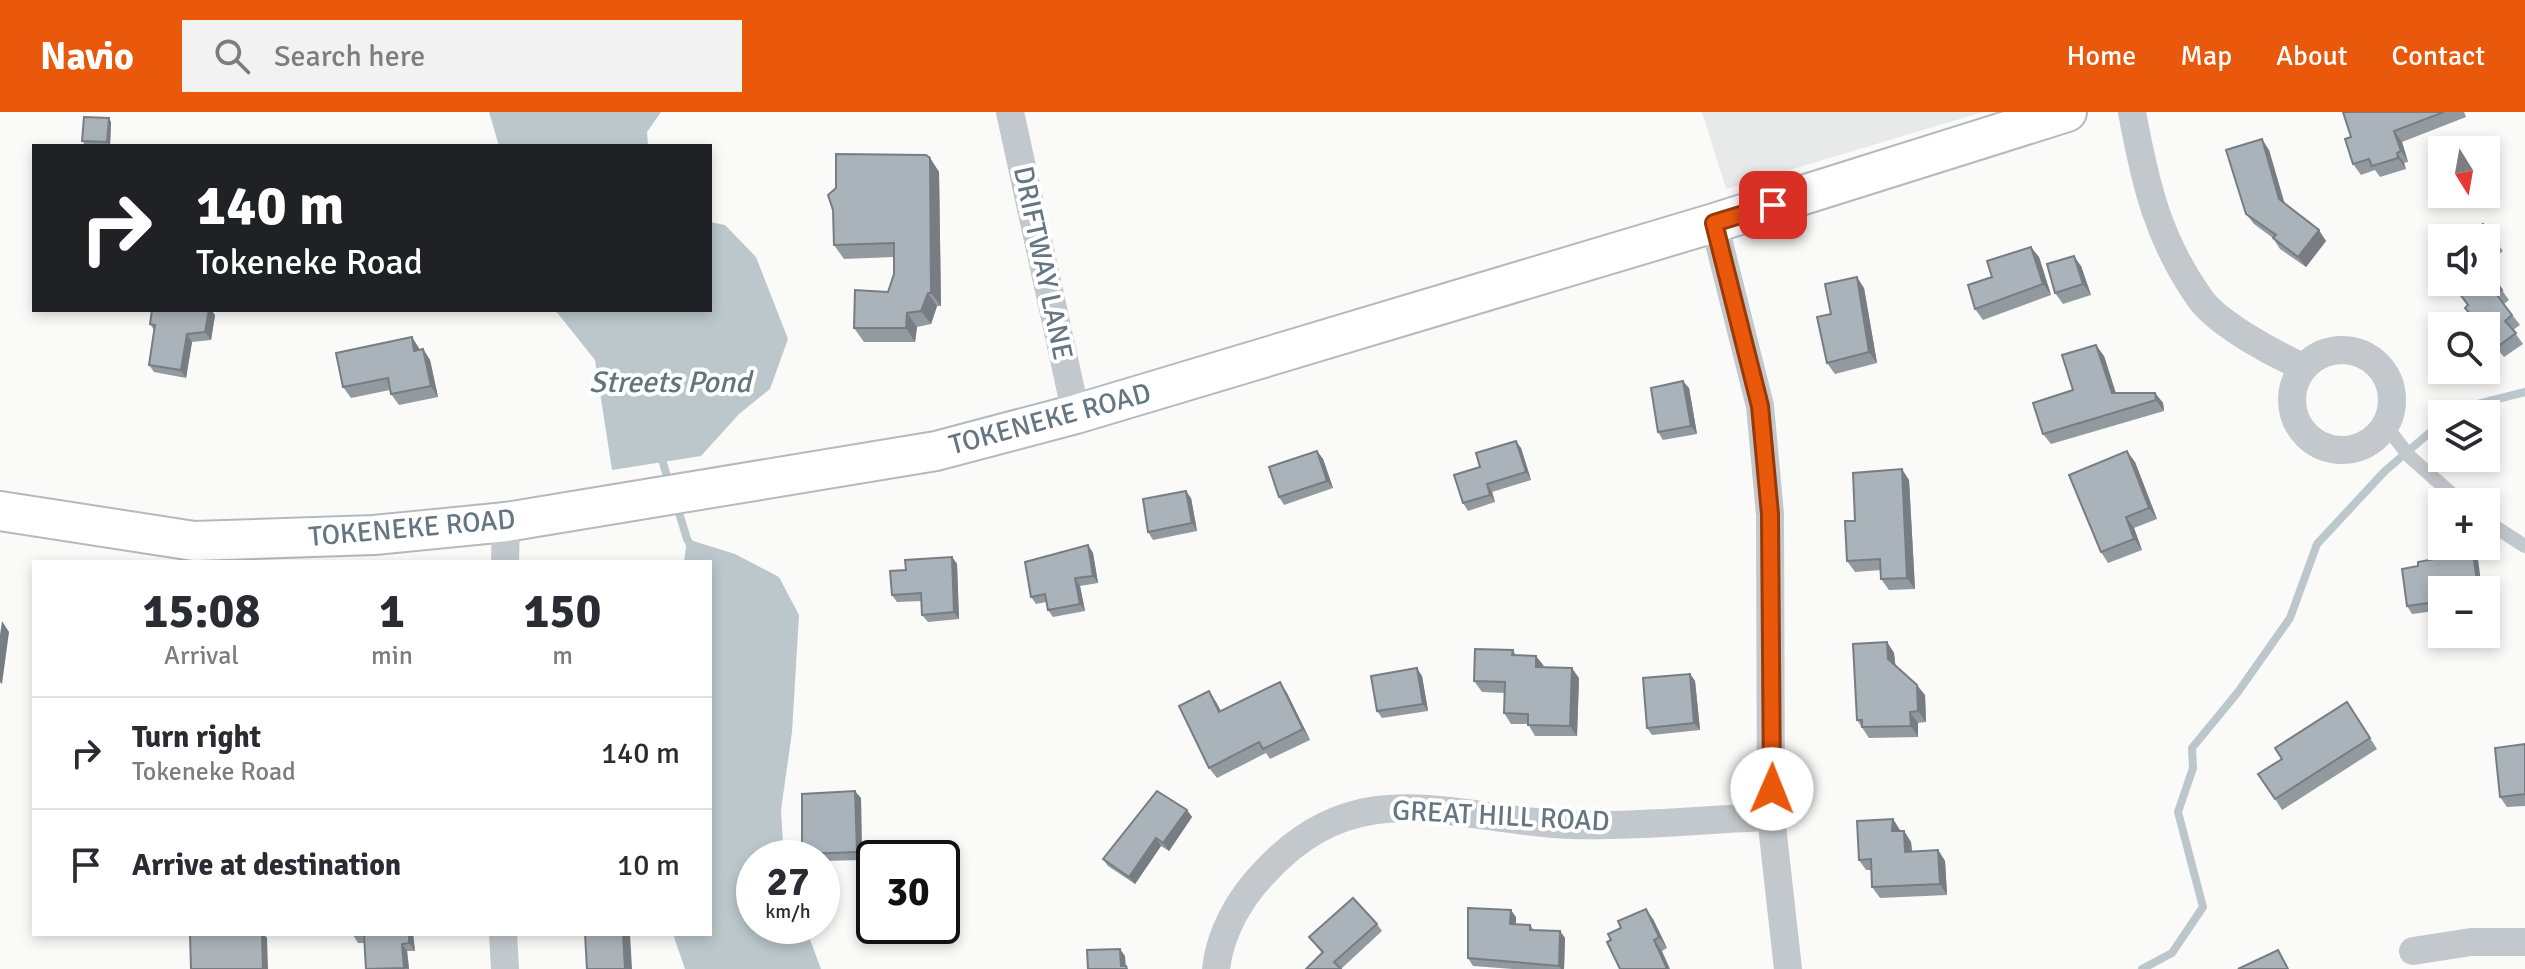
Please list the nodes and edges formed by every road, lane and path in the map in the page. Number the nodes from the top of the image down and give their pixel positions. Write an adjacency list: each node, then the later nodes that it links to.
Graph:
1 (1010, 112): 6 (street, DRIFTWAY LANE)
2 (2067, 112): 4 (main road, TOKENEKE ROAD)
3 (2132, 112): 5 (street)
4 (1714, 223): 6 (main road, TOKENEKE ROAD); 14 (street)
5 (2303, 367): 7 (street); 7 (street)
6 (1076, 414): 10 (main road, TOKENEKE ROAD)
7 (2390, 432): 8 (lane)
8 (2445, 488)
9 (0, 511): 10 (main road, TOKENEKE ROAD)
10 (506, 522): 13 (street)
11 (2500, 530): 12 (lane)
12 (2525, 546)
13 (505, 560)
14 (1771, 817): 19 (street, GREAT HILL ROAD); 20 (street)
15 (503, 936): 18 (street)
16 (2525, 942): 17 (street)
17 (2413, 951)
18 (505, 969)
19 (1216, 969)
20 (1788, 969)

